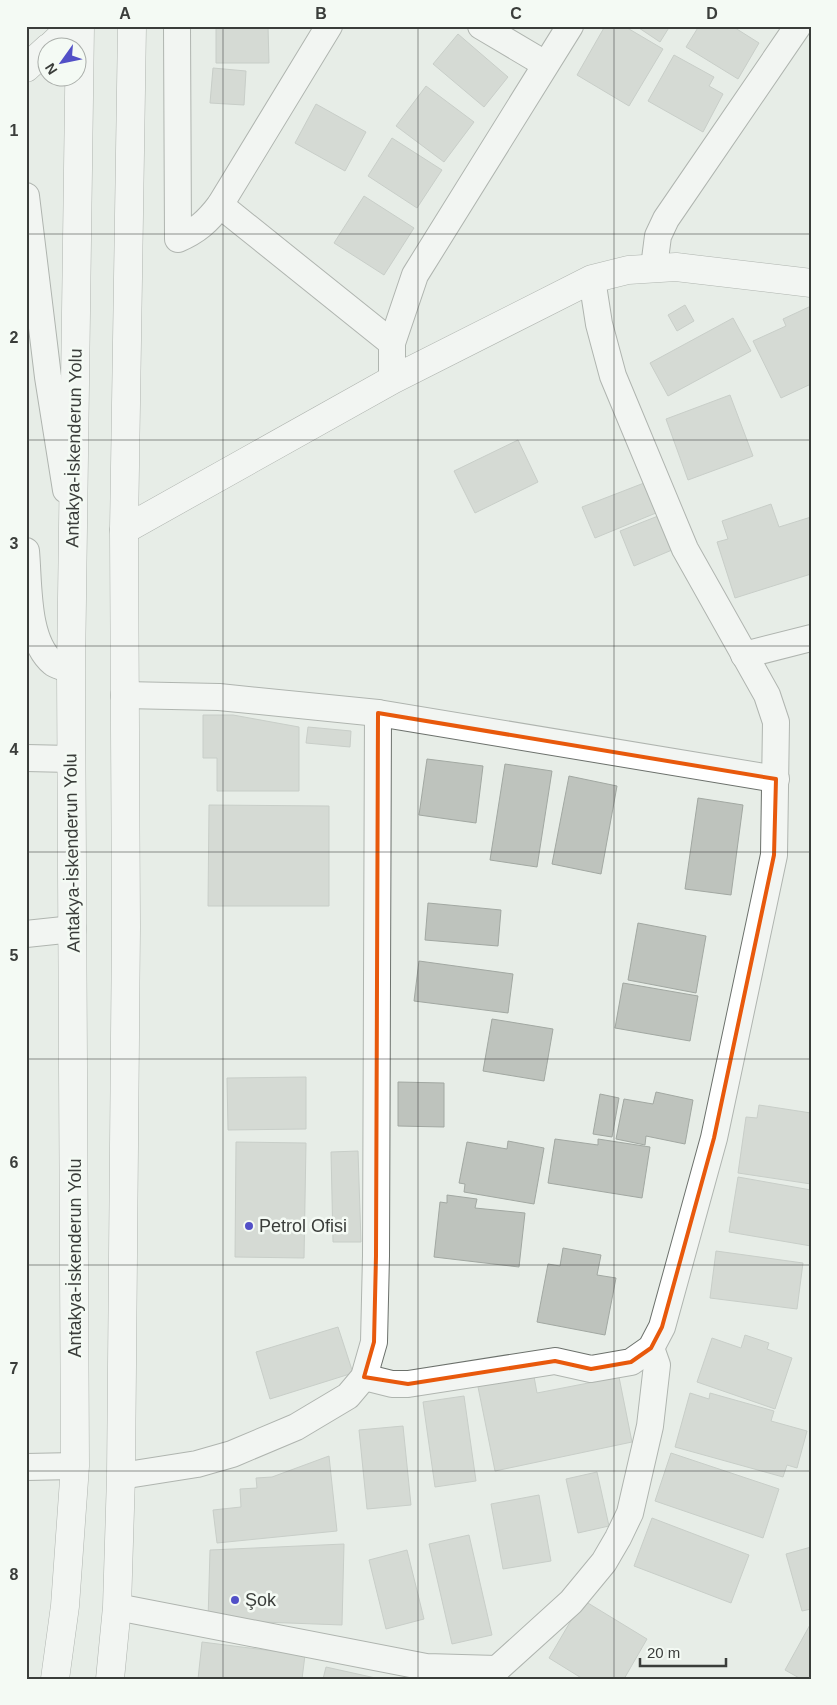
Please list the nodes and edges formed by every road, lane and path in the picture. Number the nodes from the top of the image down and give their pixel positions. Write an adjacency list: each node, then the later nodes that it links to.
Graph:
1 (72, 26): 9 (main road)
2 (80, 26): 21 (main road, Antakya-İskenderun Yolu)
3 (132, 26): 20 (main road)
4 (177, 26): 14 (street)
5 (329, 26): 14 (street)
6 (481, 26): 11 (street)
7 (570, 26): 11 (street)
8 (798, 26): 15 (street)
9 (59, 38)
10 (38, 57): 12 (main road)
11 (545, 64): 18 (street)
12 (26, 68)
13 (26, 196): 21 (street)
14 (220, 205): 18 (street)
15 (654, 267): 16 (main road); 17 (main road)
16 (592, 279): 19 (main road); 24 (street)
17 (811, 283)
18 (392, 343): 19 (street)
19 (392, 380): 20 (main road)
20 (124, 530): 26 (main road)
21 (73, 532): 25 (main road, Antakya-İskenderun Yolu)
22 (26, 551): 25 (street)
23 (811, 638): 24 (street)
24 (744, 655): 30 (street)
25 (71, 670): 29 (main road, Antakya-İskenderun Yolu)
26 (124, 695): 27 (street); 37 (main road)
27 (378, 713): 30 (street); 34 (street)
28 (26, 758): 29 (street)
29 (71, 760): 31 (main road, Antakya-İskenderun Yolu)
30 (776, 779): 33 (street)
31 (73, 929): 32 (street); 35 (main road, Antakya-İskenderun Yolu)
32 (26, 934)
33 (651, 1348): 34 (street); 39 (street)
34 (364, 1377): 37 (street)
35 (75, 1466): 36 (street); 40 (main road, Antakya-İskenderun Yolu)
36 (26, 1467)
37 (121, 1476): 38 (main road)
38 (116, 1608): 39 (street); 41 (main road)
39 (492, 1674)
40 (55, 1679)
41 (110, 1679)

